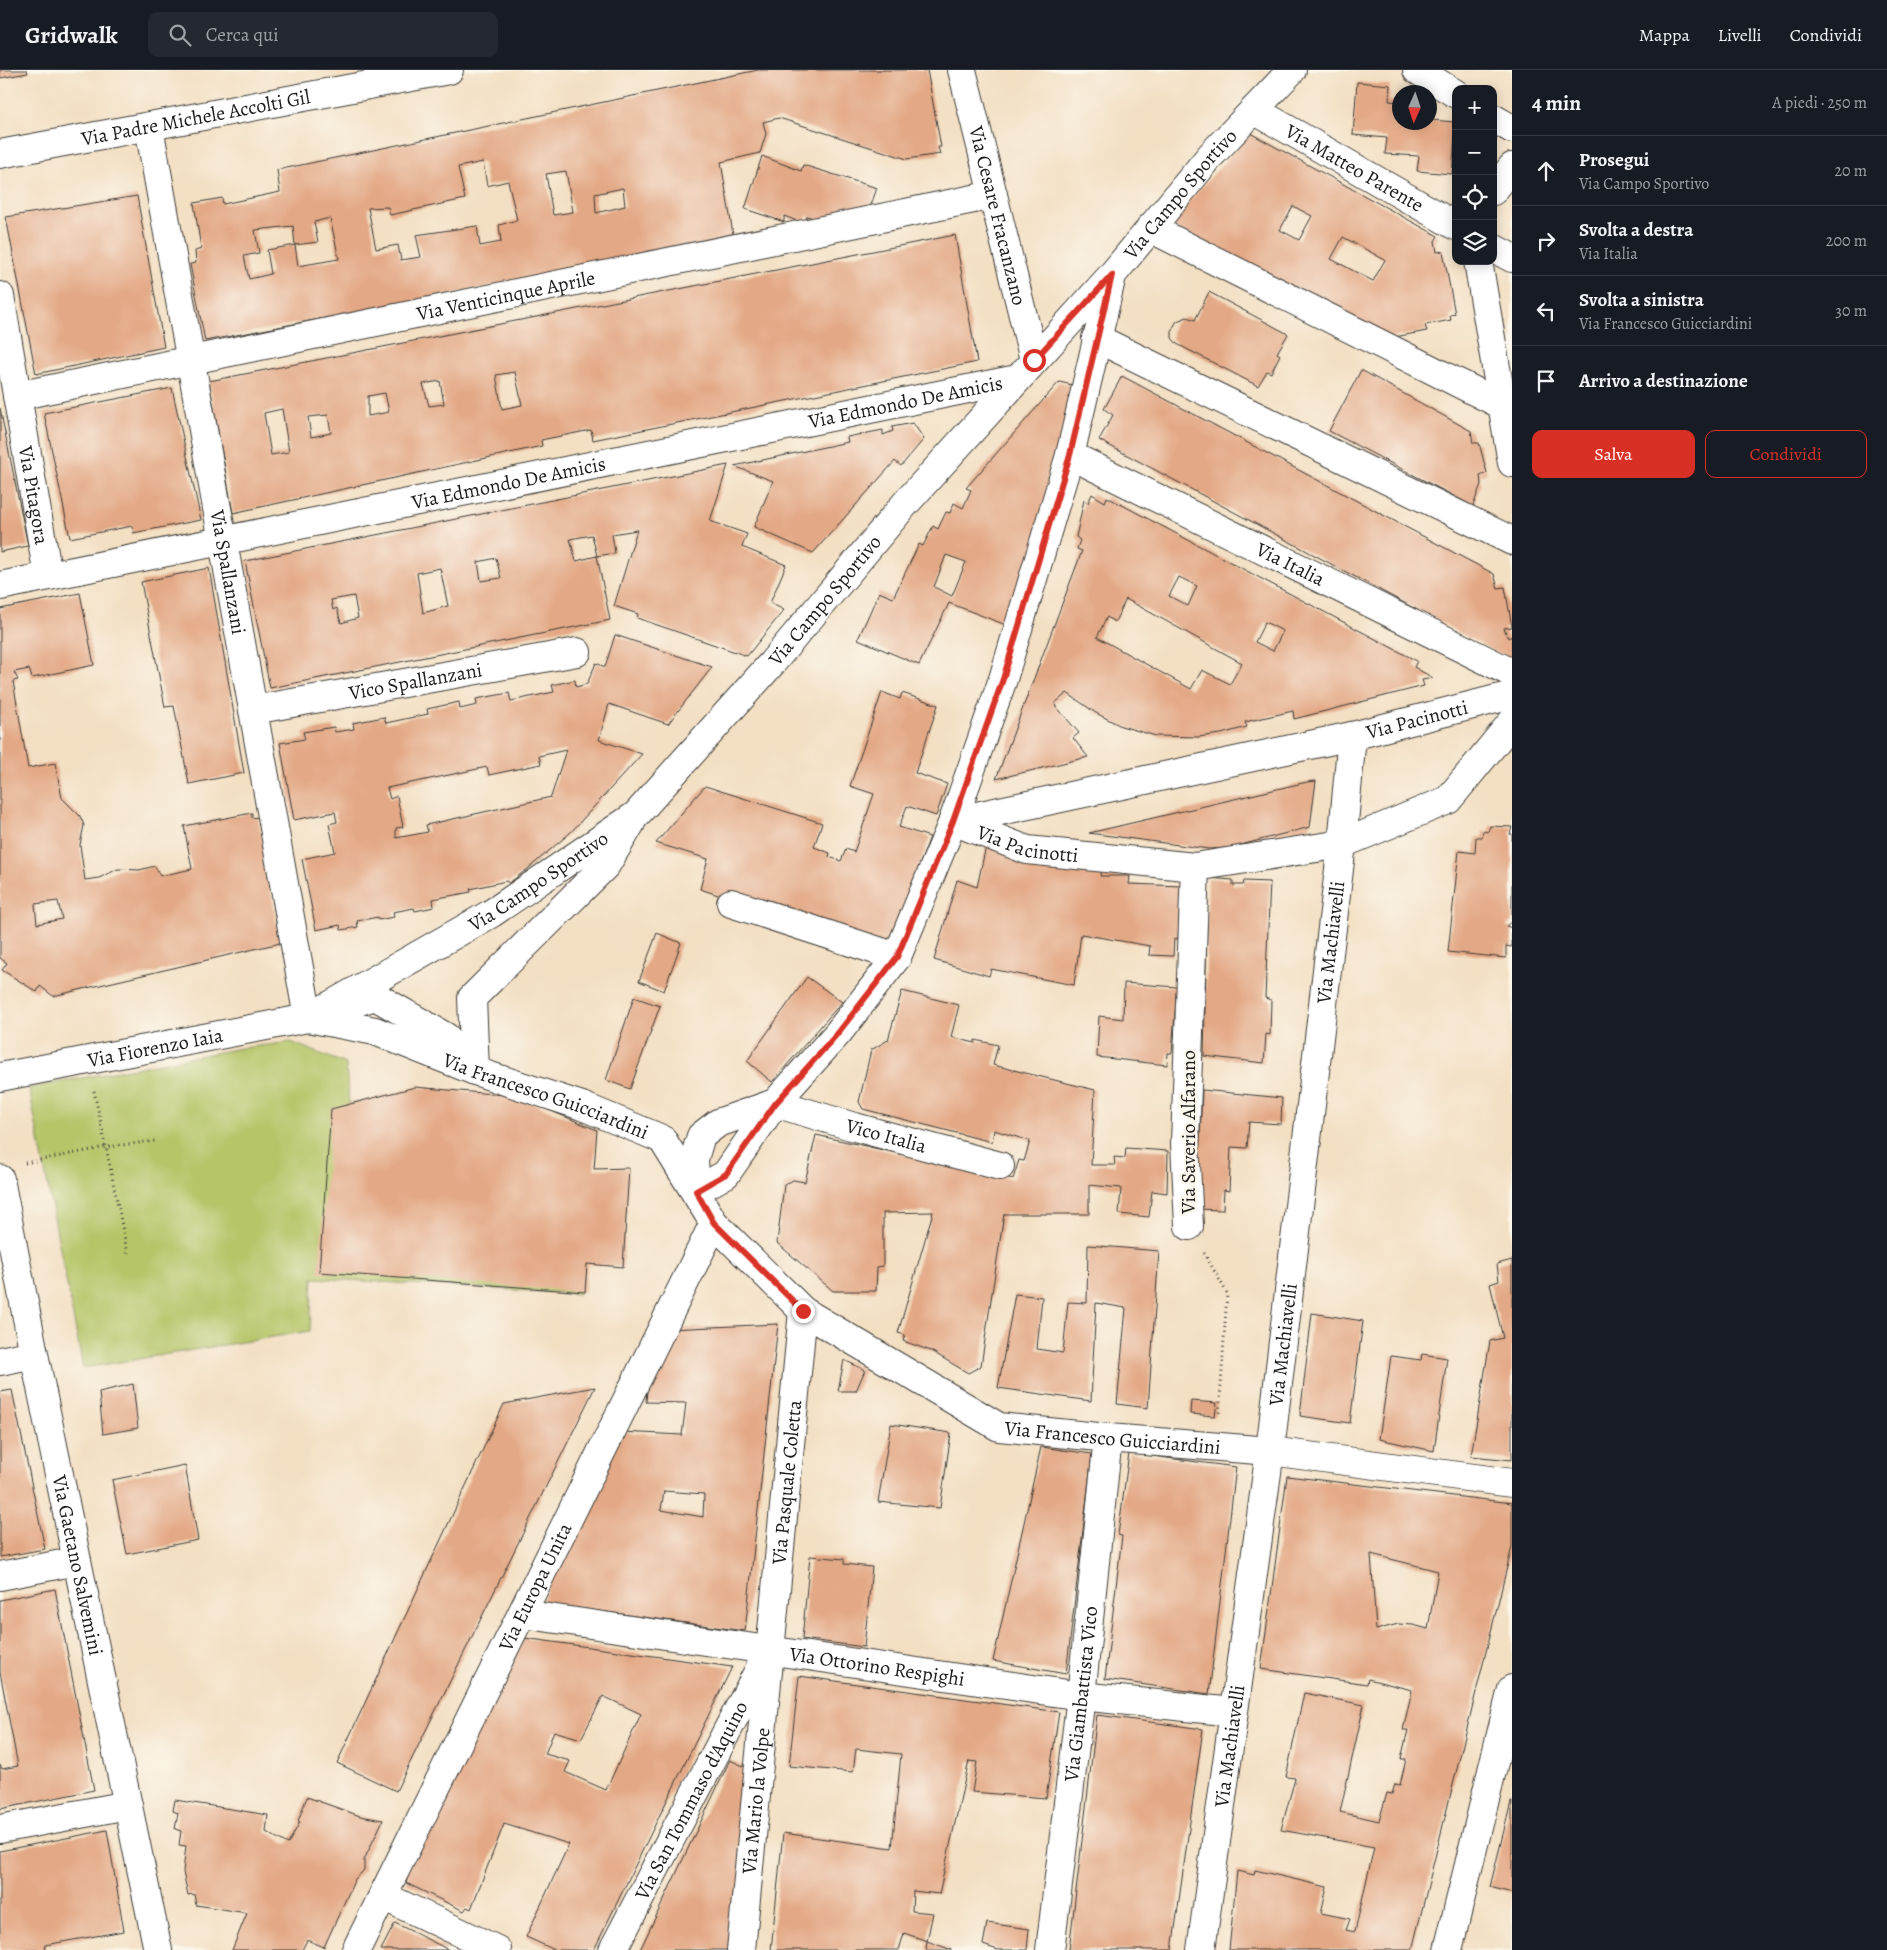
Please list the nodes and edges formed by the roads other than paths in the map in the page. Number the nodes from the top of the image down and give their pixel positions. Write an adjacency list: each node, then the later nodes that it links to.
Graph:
1 (449, 70): 8 (street, Via Padre Michele Accolti Gil)
2 (962, 70): 13 (street, Via Cesare Fracanzano)
3 (1292, 70): 5 (street, Via Campo Sportivo)
4 (1417, 70): 6 (street)
5 (1267, 91): 14 (street, Via Matteo Parente); 15 (street, Via Campo Sportivo)
6 (1452, 92)
7 (1497, 120): 9 (street)
8 (150, 126): 10 (street, Via Padre Michele Accolti Gil); 22 (street, Via Spallanzani)
9 (1512, 129)
10 (0, 154)
11 (1512, 167): 12 (street)
12 (1497, 186)
13 (993, 195): 22 (street, Via Venticinque Aprile); 23 (street, Via Cesare Fracanzano)
14 (1452, 223)
15 (1150, 228): 19 (street, Via Campo Sportivo); 25 (street)
16 (1497, 250): 17 (street)
17 (1512, 258)
18 (1479, 265): 25 (street)
19 (1112, 275): 21 (street); 23 (street, Via Campo Sportivo)
20 (0, 296): 24 (street, Via Pitagora)
21 (1096, 338): 26 (street); 29 (street)
22 (191, 360): 24 (street, Via Venticinque Aprile); 28 (street, Via Spallanzani)
23 (1026, 370): 28 (street, Via Edmondo De Amicis); 38 (street, Via Campo Sportivo)
24 (17, 396): 30 (street, Via Pitagora)
25 (1504, 406): 27 (street)
26 (1070, 455): 33 (street, Via Italia); 39 (street)
27 (1512, 463)
28 (223, 540): 30 (street, Via Edmondo De Amicis); 35 (street, Via Spallanzani)
29 (1512, 541)
30 (48, 576): 31 (street, Via Edmondo De Amicis)
31 (0, 586)
32 (577, 652): 35 (street, Vico Spallanzani)
33 (1512, 673)
34 (1512, 695): 37 (street, Via Pacinotti)
35 (253, 710): 44 (street, Via Spallanzani)
36 (1512, 722): 40 (street, Via Pacinotti)
37 (1352, 736): 39 (street, Via Pacinotti); 40 (street, Via Machiavelli)
38 (636, 815): 44 (street, Via Campo Sportivo); 45 (street)
39 (953, 821): 41 (street, Via Pacinotti); 43 (street)
40 (1342, 844): 41 (street, Via Pacinotti); 57 (street, Via Machiavelli)
41 (1195, 867): 52 (street, Via Saverio Alfarano)
42 (731, 903): 43 (street)
43 (897, 957): 47 (street)
44 (308, 1018): 45 (street, Via Francesco Guicciardini); 46 (street, Via Fiorenzo Iaia)
45 (475, 1071): 50 (street, Via Francesco Guicciardini)
46 (0, 1077)
47 (775, 1104): 48 (street, Vico Italia); 50 (street); 50 (street)
48 (1000, 1166)
49 (6, 1185): 54 (street, Via Gaetano Salvemini)
50 (696, 1191): 51 (street, Via Francesco Guicciardini)
51 (714, 1223): 53 (street, Via Francesco Guicciardini); 61 (street, Via Europa Unita)
52 (1189, 1226)
53 (803, 1311): 56 (street, Via Francesco Guicciardini); 62 (street, Via Pasquale Coletta)
54 (34, 1354): 55 (street); 59 (street, Via Gaetano Salvemini)
55 (0, 1360)
56 (1108, 1438): 57 (street, Via Francesco Guicciardini); 64 (street, Via Giambattista Vico)
57 (1270, 1451): 58 (street, Via Francesco Guicciardini); 65 (street, Via Machiavelli)
58 (1512, 1483)
59 (77, 1561): 60 (street); 66 (street, Via Gaetano Salvemini)
60 (0, 1576)
61 (522, 1614): 62 (street, Via Ottorino Respighi); 68 (street, Via Europa Unita)
62 (769, 1652): 64 (street, Via Ottorino Respighi); 72 (street, Via San Tommaso d'Aquino); 73 (street, Via Mario la Volpe)
63 (1512, 1689): 76 (street)
64 (1081, 1696): 65 (street, Via Ottorino Respighi); 74 (street, Via Giambattista Vico)
65 (1233, 1712): 75 (street, Via Machiavelli)
66 (128, 1804): 67 (street); 69 (street, Via Gaetano Salvemini)
67 (0, 1829)
68 (382, 1896): 70 (street, Via Europa Unita); 71 (street)
69 (158, 1950)
70 (356, 1950)
71 (497, 1950)
72 (613, 1950)
73 (741, 1950)
74 (1050, 1950)
75 (1200, 1950)
76 (1448, 1950)

